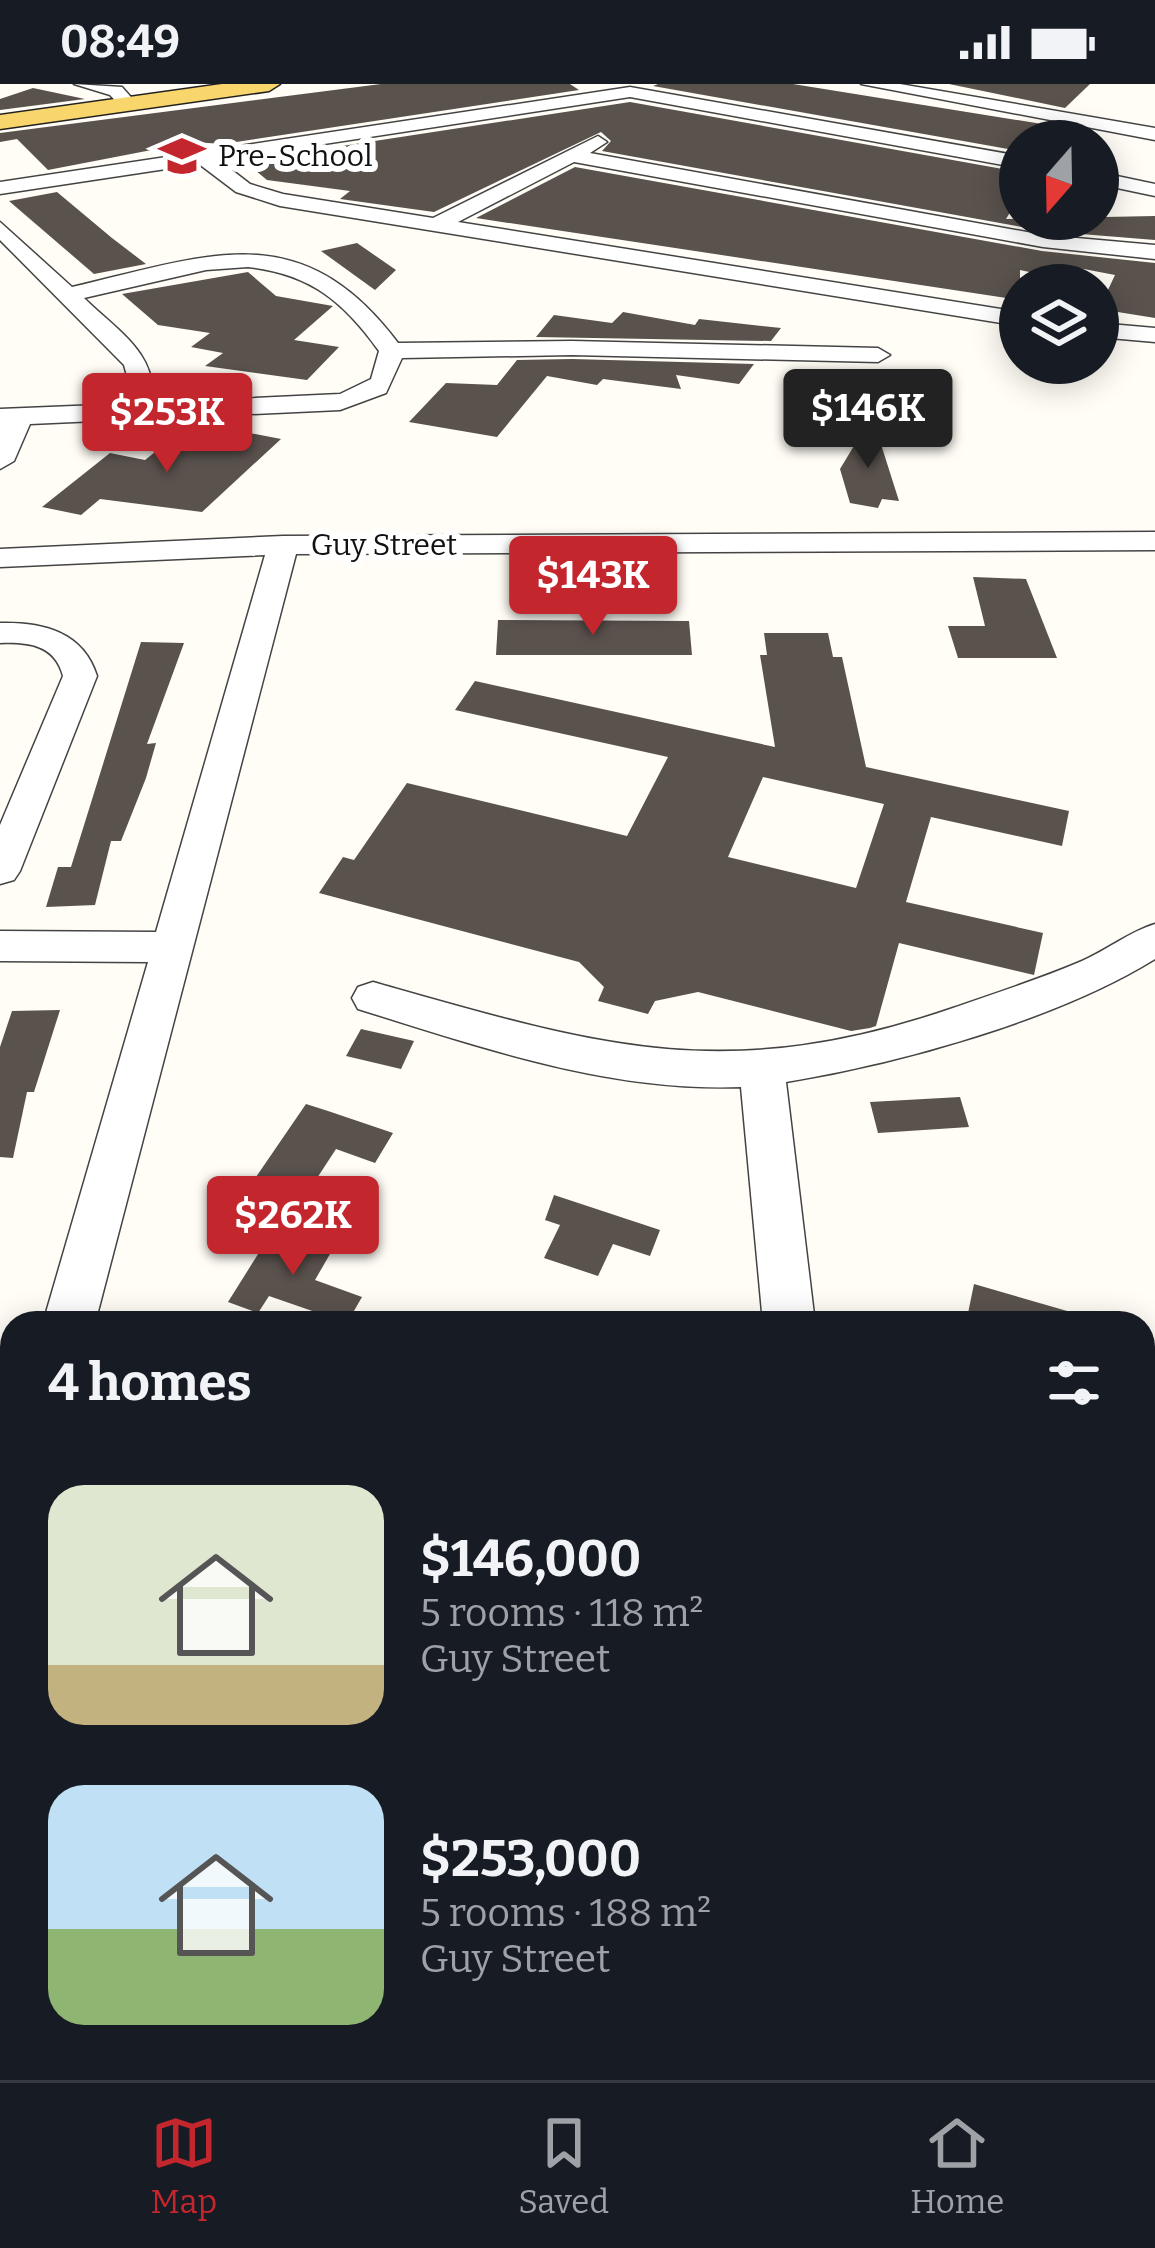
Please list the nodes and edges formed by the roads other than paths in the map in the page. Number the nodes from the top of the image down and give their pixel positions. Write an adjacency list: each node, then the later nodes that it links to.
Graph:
1 (83, 84): 5 (street)
2 (268, 84): 5 (main road)
3 (870, 84): 6 (street)
4 (557, 101): 10 (street); 11 (street); 12 (street)
5 (128, 104): 7 (main road)
6 (1032, 120)
7 (0, 122)
8 (1119, 133): 9 (street)
9 (1155, 134)
10 (202, 156): 14 (street); 16 (street)
11 (573, 156): 16 (street); 18 (street)
12 (999, 158)
13 (1119, 182): 15 (street)
14 (0, 188)
15 (1154, 188)
16 (434, 226): 20 (street)
17 (0, 228): 19 (street)
18 (1155, 252)
19 (72, 294): 23 (street); 25 (street)
20 (999, 316)
21 (1119, 332): 22 (street)
22 (1155, 335)
23 (391, 351): 24 (street); 25 (street)
24 (878, 355)
25 (135, 408): 26 (street)
26 (10, 416): 27 (street)
27 (0, 461)
28 (1155, 541): 29 (street, Guy Street)
29 (985, 544): 30 (street, Guy Street); 32 (street, Guy Street)
30 (283, 545): 31 (street, Guy Street); 34 (street)
31 (228, 547): 33 (street, Guy Street); 34 (street)
32 (1155, 550)
33 (0, 558)
34 (270, 593): 39 (street)
35 (0, 633): 36 (street)
36 (16, 796): 37 (street)
37 (0, 871)
38 (0, 946): 39 (street)
39 (170, 947): 43 (street)
40 (1145, 955): 42 (street)
41 (373, 998): 42 (street)
42 (762, 1069): 44 (street)
43 (72, 1311)
44 (788, 1311)

